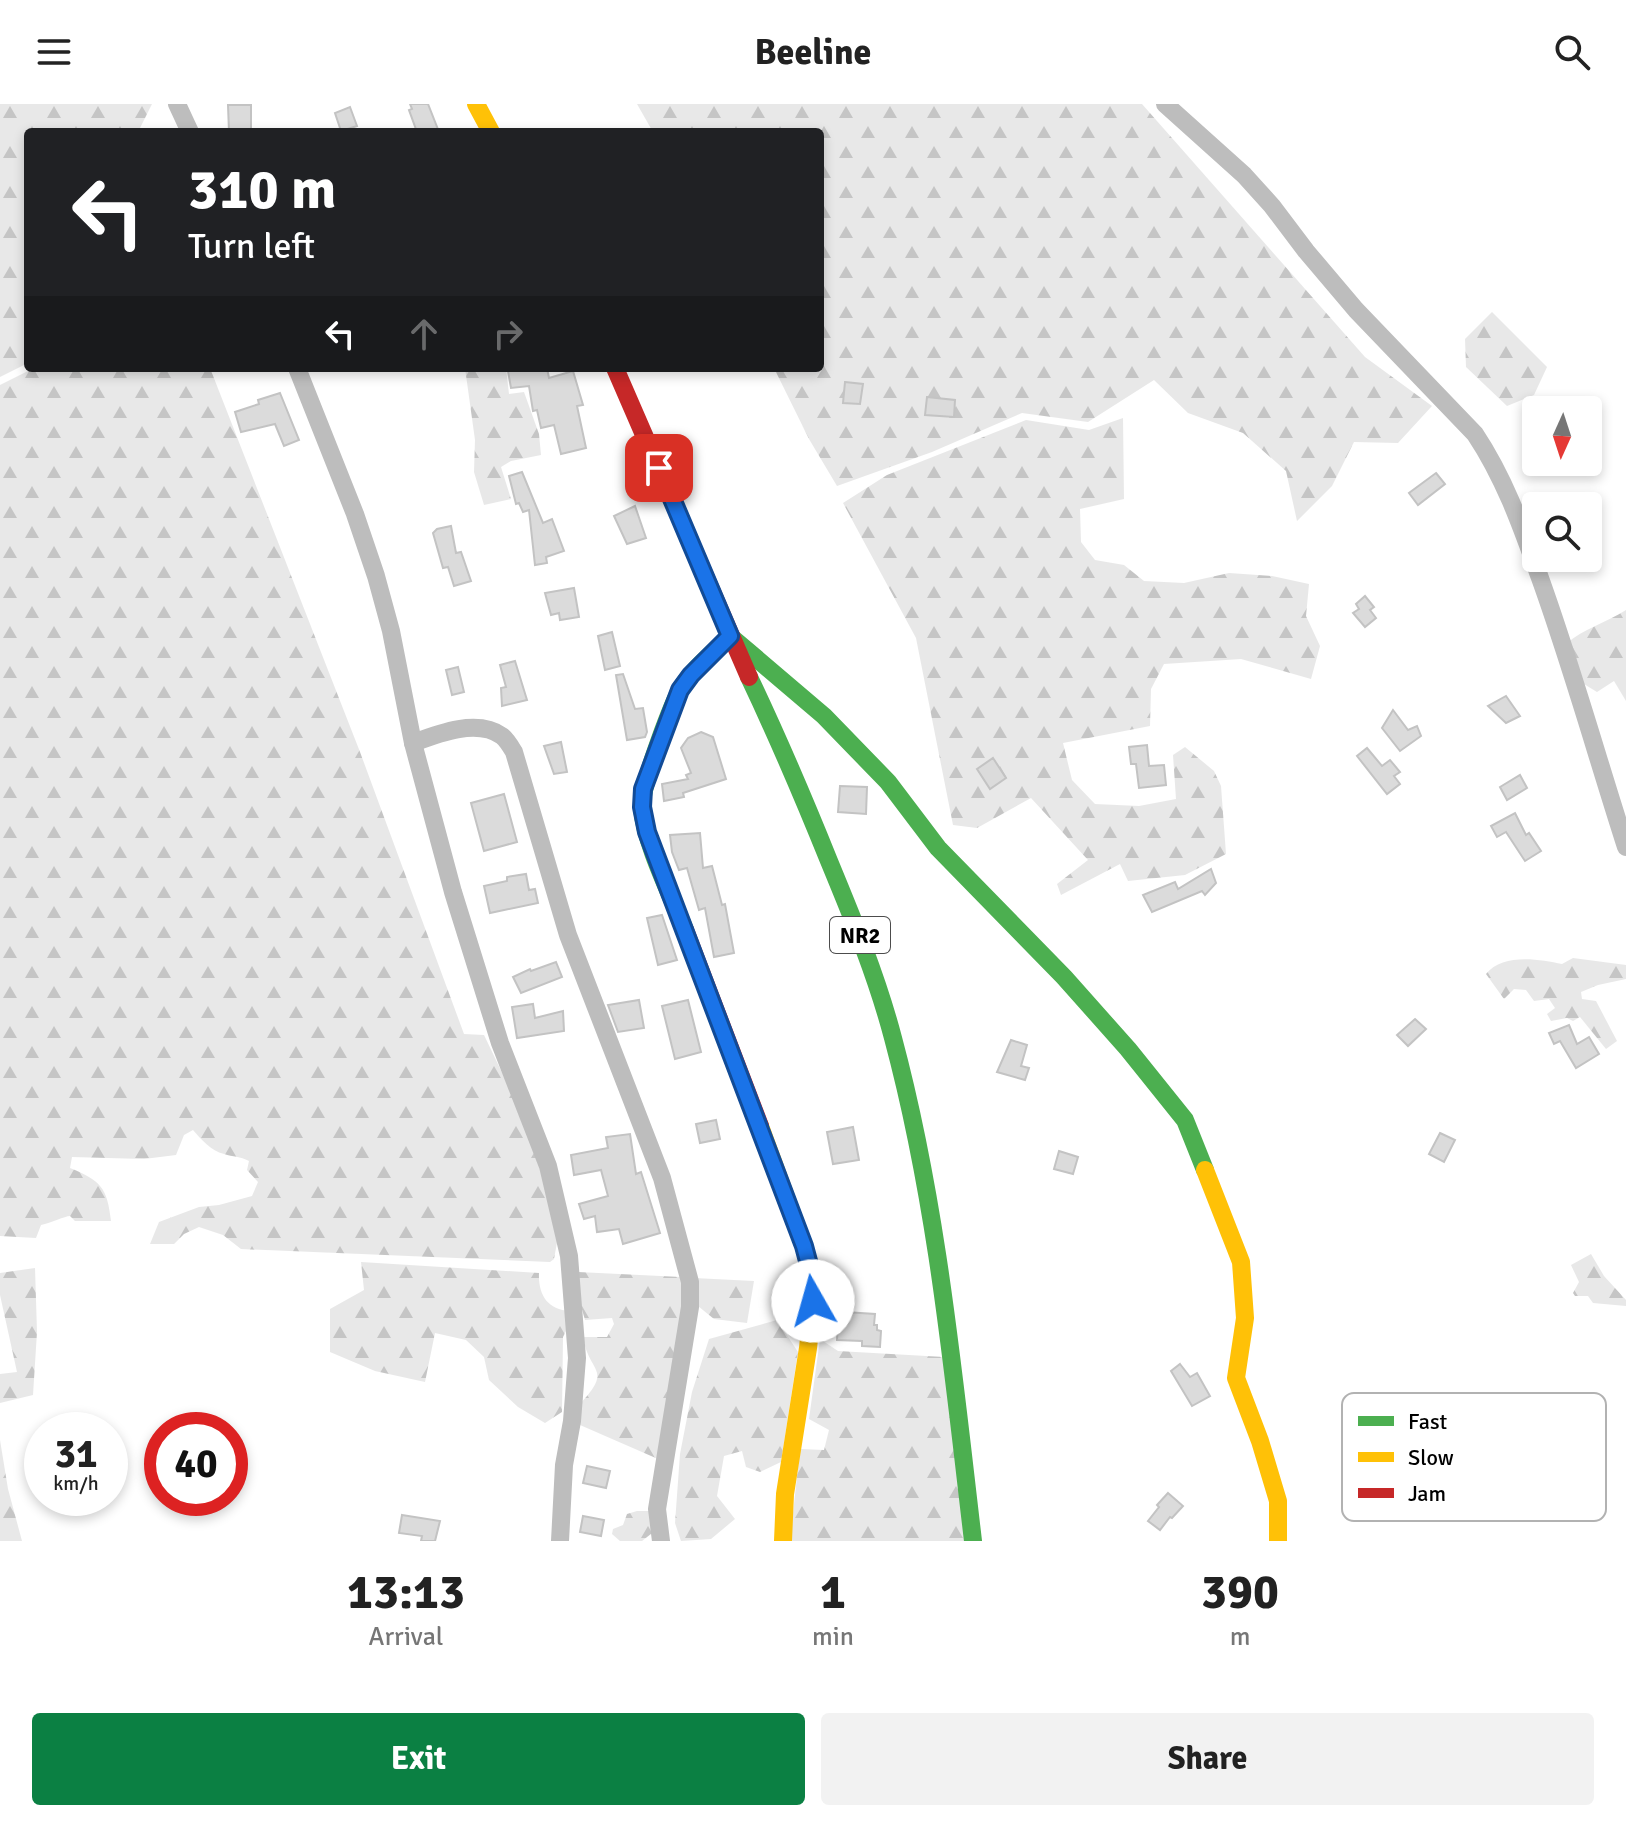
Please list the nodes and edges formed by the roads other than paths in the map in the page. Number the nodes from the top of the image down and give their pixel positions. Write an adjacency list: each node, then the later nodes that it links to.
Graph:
1 (177, 104): 4 (street)
2 (476, 104): 5 (main road)
3 (1165, 104): 10 (street)
4 (188, 128)
5 (489, 128)
6 (299, 372): 9 (street)
7 (617, 372): 8 (main road, NR2)
8 (730, 636): 13 (main road); 14 (main road, NR2); 15 (main road)
9 (413, 743): 11 (street); 12 (street)
10 (1626, 847)
11 (560, 1541)
12 (661, 1541)
13 (783, 1541)
14 (973, 1541)
15 (1278, 1541)

